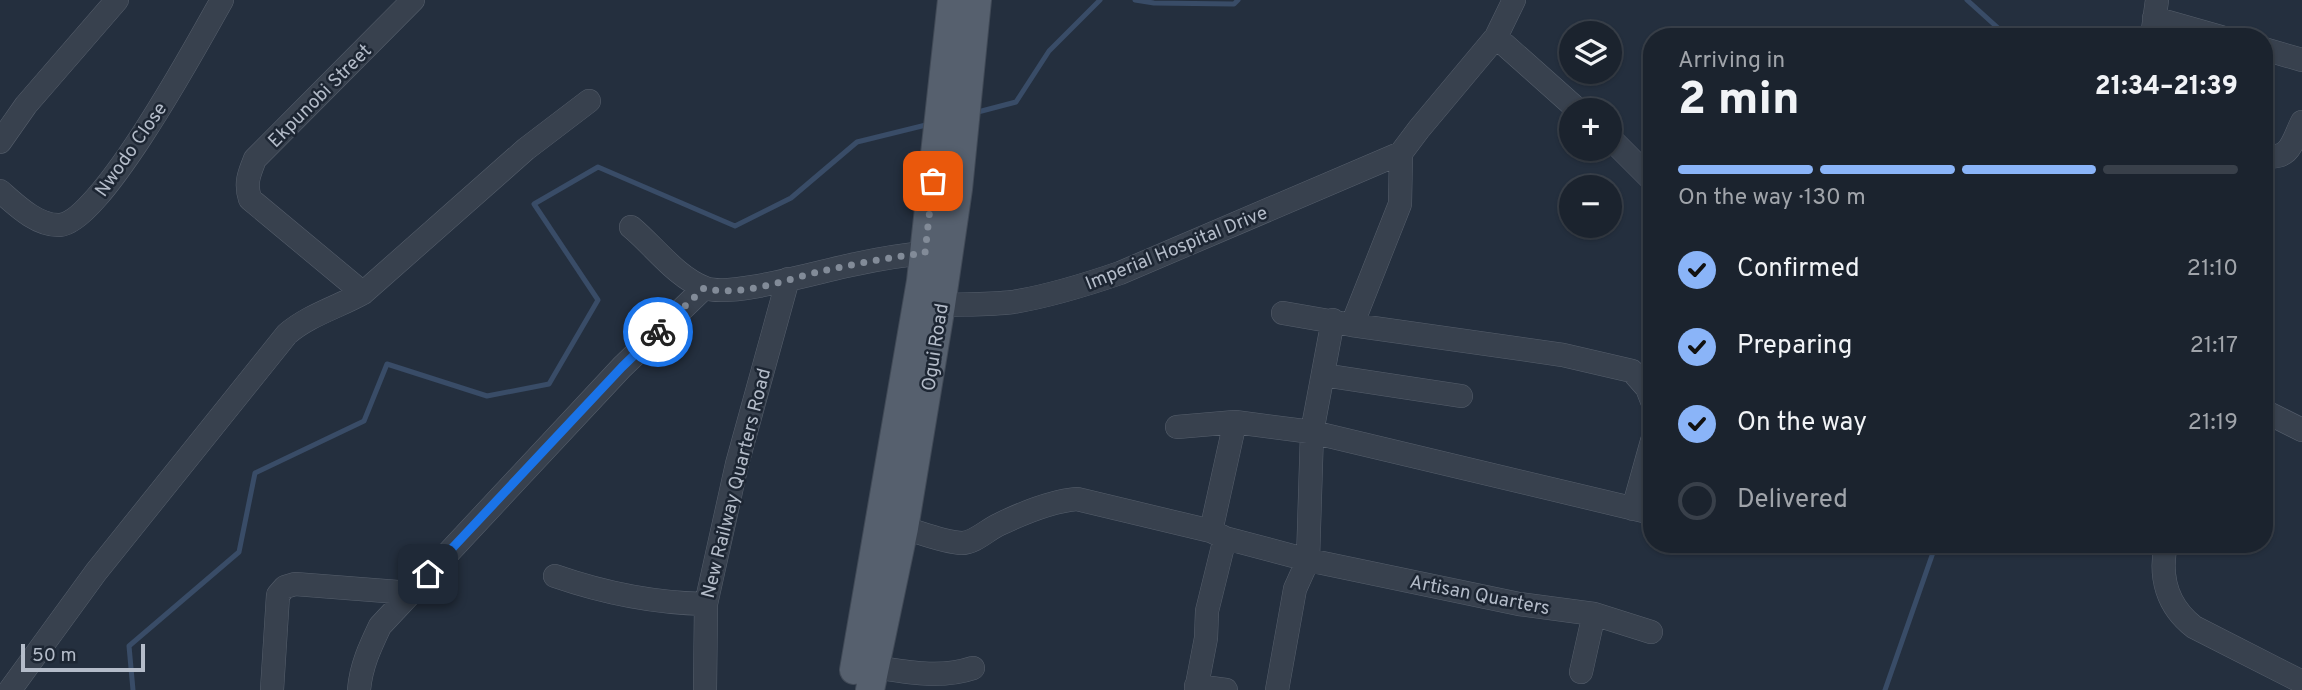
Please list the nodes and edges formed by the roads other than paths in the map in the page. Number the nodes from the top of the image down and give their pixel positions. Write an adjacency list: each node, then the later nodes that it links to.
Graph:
1 (117, 0): 16 (street)
2 (222, 0): 21 (street, Nwodo Close)
3 (413, 0): 26 (street, Ekpunobi Street)
4 (952, 0): 14 (main road, Ogui Road)
5 (977, 0): 14 (main road, Ogui Road)
6 (1514, 0): 9 (street)
7 (2154, 18): 8 (street)
8 (2189, 28)
9 (1496, 37): 12 (street); 18 (street)
10 (2273, 52): 11 (street)
11 (2302, 60)
12 (1565, 98)
13 (589, 102): 26 (street)
14 (952, 118): 23 (main road, Ogui Road); 27 (main road, Ogui Road)
15 (2302, 122): 19 (street)
16 (0, 142)
17 (1622, 150): 20 (street)
18 (1401, 153): 27 (street, Imperial Hospital Drive); 29 (street)
19 (2273, 157)
20 (1643, 171)
21 (0, 191)
22 (631, 227): 25 (street)
23 (925, 253): 24 (street); 30 (main road, Ogui Road)
24 (788, 279): 25 (street); 46 (street, New Railway Quarters Road)
25 (704, 288): 45 (street)
26 (363, 293): 54 (street)
27 (941, 305): 30 (main road, Ogui Road)
28 (1283, 313): 29 (street)
29 (1342, 323): 31 (street); 32 (street)
30 (922, 349): 40 (main road, Ogui Road); 58 (main road, Ogui Road)
31 (1323, 375): 33 (street); 38 (street)
32 (1643, 384)
33 (1461, 396)
34 (2273, 416): 37 (street)
35 (1236, 422): 36 (street); 38 (street); 41 (street)
36 (1177, 428)
37 (2302, 430)
38 (1312, 432): 39 (street); 43 (street)
39 (1643, 511)
40 (904, 528): 41 (street, Artisan Quarters); 51 (main road, Ogui Road)
41 (1218, 535): 43 (street, Artisan Quarters); 53 (street)
42 (2165, 553): 52 (street)
43 (1308, 559): 47 (street, Artisan Quarters); 60 (street)
44 (555, 576): 46 (street)
45 (411, 593): 55 (street); 56 (street)
46 (706, 604): 57 (street, New Railway Quarters Road)
47 (1594, 614): 48 (street, Artisan Quarters); 50 (street)
48 (1651, 632)
49 (973, 668): 51 (street)
50 (1581, 672)
51 (872, 679)
52 (2302, 682)
53 (1196, 688): 59 (street)
54 (10, 690)
55 (272, 690)
56 (359, 690)
57 (705, 690)
58 (851, 690)
59 (1227, 690)
60 (1277, 690)

